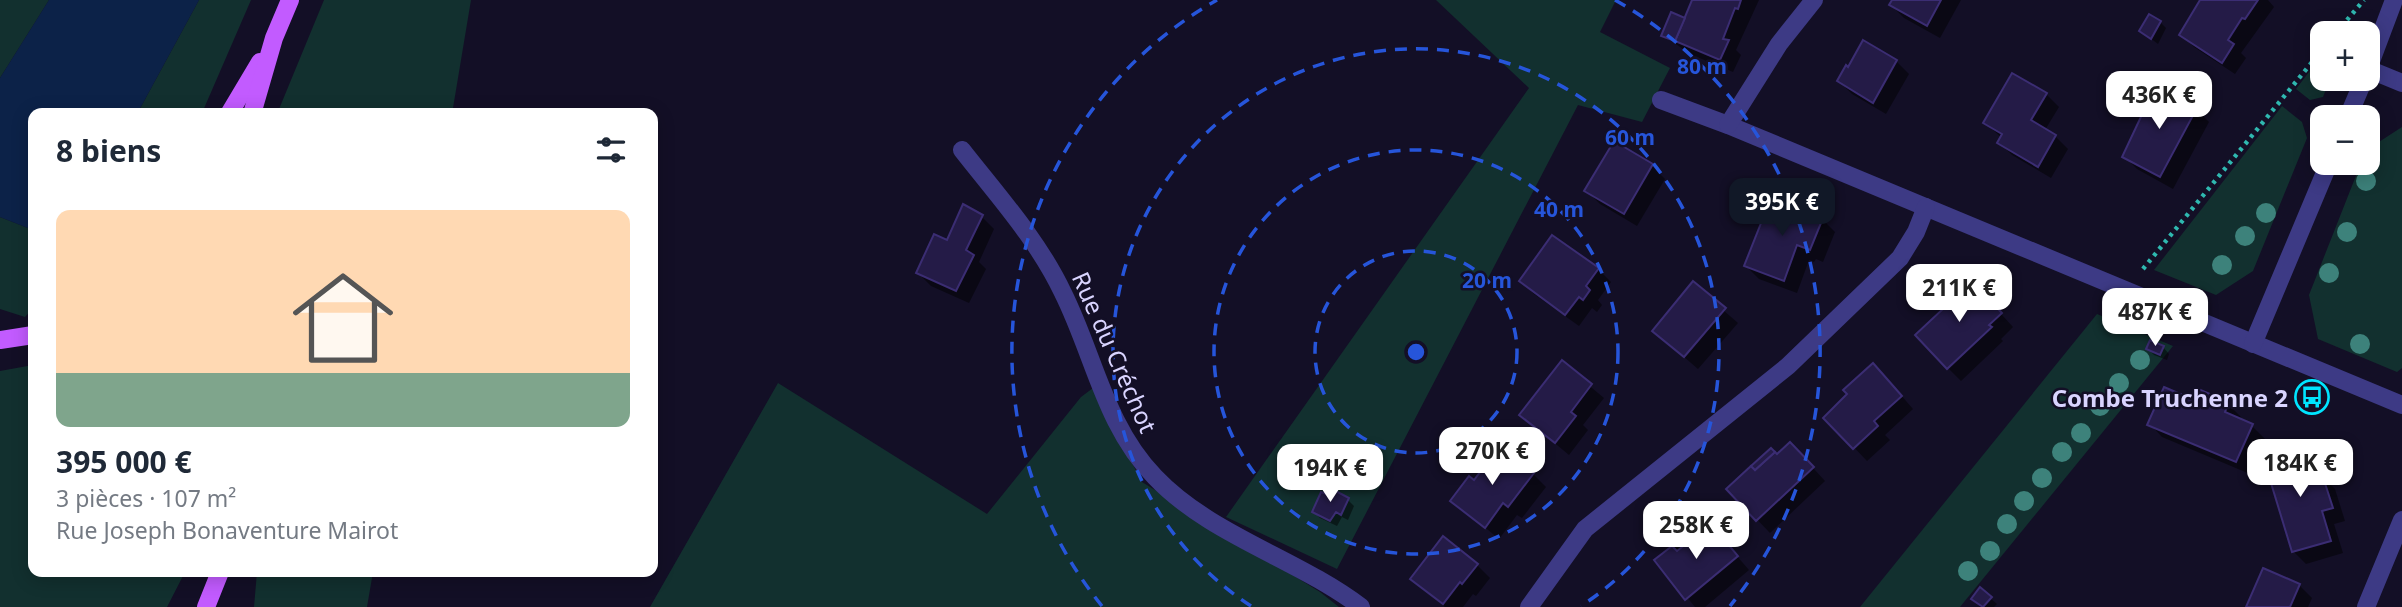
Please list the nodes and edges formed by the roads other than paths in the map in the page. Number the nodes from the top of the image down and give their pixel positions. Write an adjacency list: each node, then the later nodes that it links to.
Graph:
1 (290, 0): 5 (main road)
2 (1814, 0): 11 (street)
3 (2394, 0): 4 (street)
4 (2380, 37)
5 (274, 38): 9 (main road); 10 (main road)
6 (2380, 74): 7 (street)
7 (2402, 83)
8 (1661, 100): 11 (street)
9 (233, 108)
10 (254, 108)
11 (1728, 125): 14 (street)
12 (962, 150): 22 (street, Rue du Créchot)
13 (2324, 175): 17 (street)
14 (1926, 207): 17 (street); 23 (street)
15 (28, 336): 16 (main road)
16 (0, 340)
17 (2253, 344): 18 (street)
18 (2402, 405)
19 (2402, 520): 24 (street)
20 (218, 577): 21 (main road)
21 (207, 607)
22 (1361, 607)
23 (1529, 607)
24 (2366, 607)

